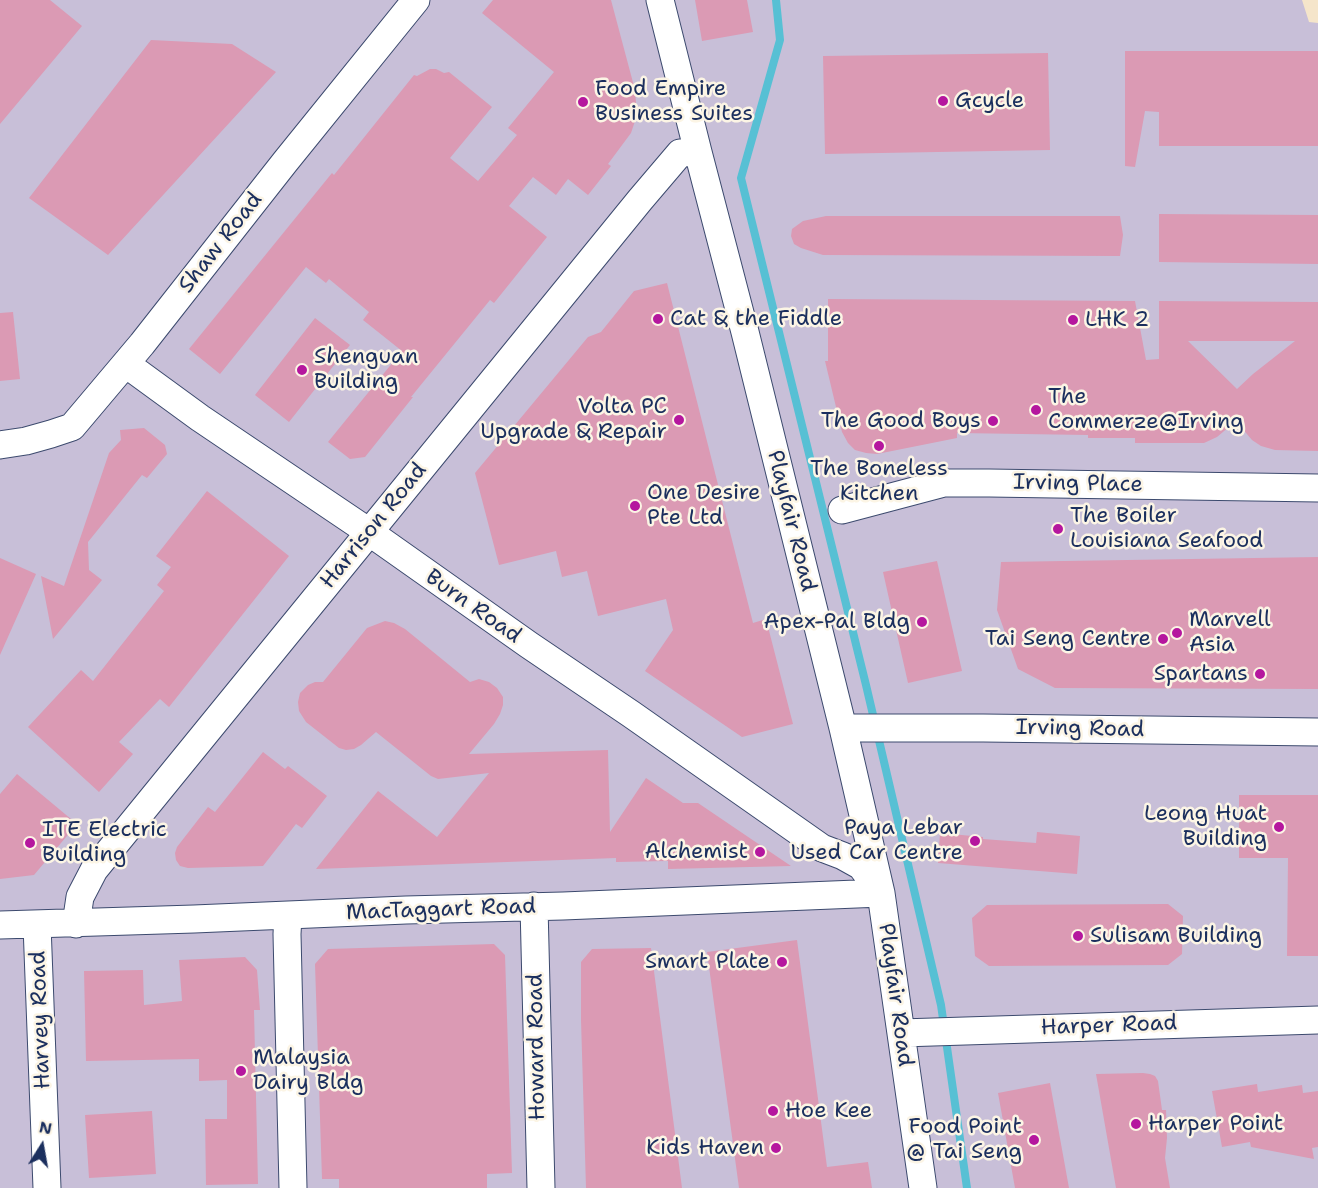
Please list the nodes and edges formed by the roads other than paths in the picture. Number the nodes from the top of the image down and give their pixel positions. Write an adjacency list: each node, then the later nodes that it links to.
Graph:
1 (416, 0): 4 (street, Shaw Road)
2 (660, 0): 3 (street, Playfair Road)
3 (698, 152): 8 (street, Harrison Road); 9 (street, Playfair Road)
4 (126, 364): 5 (street, Shaw Road); 8 (street, Burn Road)
5 (0, 445)
6 (1318, 488): 7 (street, Irving Place)
7 (842, 510)
8 (369, 532): 11 (street, Burn Road); 16 (street, Harrison Road)
9 (854, 728): 10 (street, Irving Road); 12 (street, Playfair Road)
10 (1318, 732)
11 (822, 848): 12 (street, Burn Road); 13 (street, Burn Road)
12 (881, 893): 13 (street, MacTaggart Road); 20 (street, Playfair Road)
13 (843, 895): 14 (street, MacTaggart Road)
14 (534, 906): 15 (street, MacTaggart Road); 23 (street, Howard Road)
15 (288, 916): 16 (street, MacTaggart Road); 22 (street)
16 (76, 924): 18 (street, MacTaggart Road)
17 (0, 925): 18 (street, MacTaggart Road)
18 (37, 925): 21 (street, Harvey Road)
19 (1318, 1020): 20 (street, Harper Road)
20 (901, 1033): 24 (street, Playfair Road)
21 (47, 1188)
22 (293, 1188)
23 (540, 1188)
24 (922, 1188)

